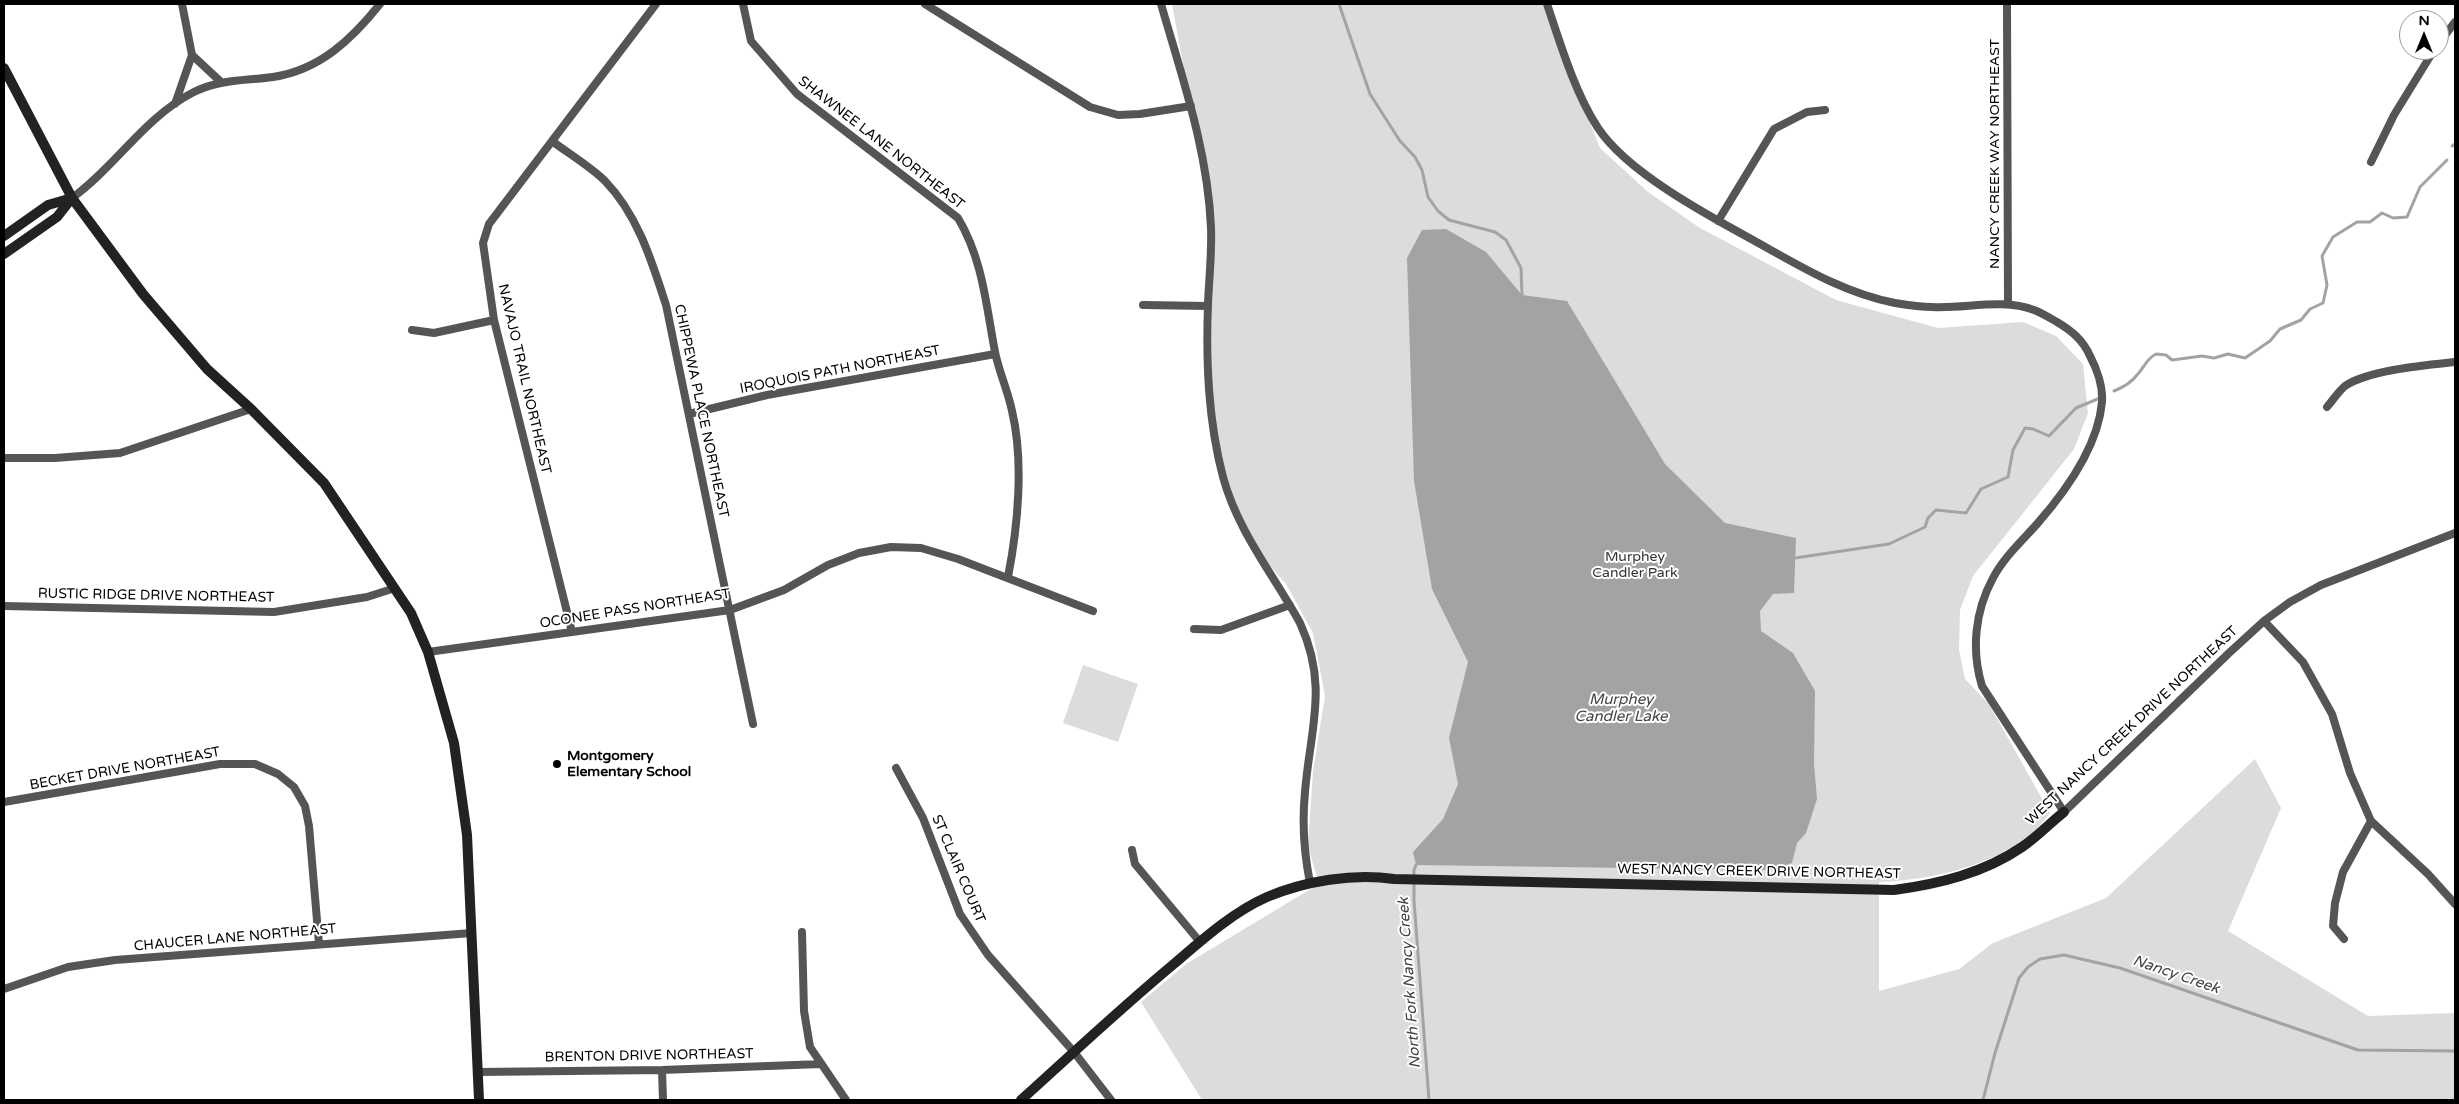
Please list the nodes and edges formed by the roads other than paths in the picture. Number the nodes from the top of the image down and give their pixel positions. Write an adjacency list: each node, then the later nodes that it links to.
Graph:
1 (182, 4): 9 (street)
2 (380, 4): 12 (street)
3 (656, 4): 16 (street, NAVAJO TRAIL NORTHEAST)
4 (743, 4): 27 (street, SHAWNEE LANE NORTHEAST)
5 (925, 4): 14 (street)
6 (1161, 4): 14 (street)
7 (1547, 4): 19 (street)
8 (2007, 4): 22 (street, NANCY CREEK WAY NORTHEAST)
9 (192, 55): 12 (street); 13 (street)
10 (2428, 60): 17 (street)
11 (4, 68): 18 (main road)
12 (221, 82): 13 (street)
13 (175, 104): 18 (street)
14 (1191, 106): 24 (street)
15 (1825, 110): 19 (street)
16 (552, 141): 25 (street, NAVAJO TRAIL NORTHEAST); 31 (street, CHIPPEWA PLACE NORTHEAST)
17 (2371, 162)
18 (72, 198): 20 (main road); 21 (main road); 30 (main road)
19 (1718, 221): 22 (street)
20 (4, 236)
21 (4, 254)
22 (2008, 304): 47 (street)
23 (1143, 305): 24 (street)
24 (1208, 306): 36 (street)
25 (494, 320): 26 (street); 42 (street, NAVAJO TRAIL NORTHEAST)
26 (412, 330)
27 (996, 354): 31 (street, IROQUOIS PATH NORTHEAST); 34 (street, SHAWNEE LANE NORTHEAST)
28 (2455, 362): 29 (street)
29 (2327, 407)
30 (251, 409): 32 (street); 35 (main road)
31 (689, 414): 38 (street, CHIPPEWA PLACE NORTHEAST)
32 (4, 458)
33 (2455, 533): 40 (street, WEST NANCY CREEK DRIVE NORTHEAST)
34 (1008, 577): 38 (street, OCONEE PASS NORTHEAST); 39 (street, OCONEE PASS NORTHEAST)
35 (395, 588): 37 (street, RUSTIC RIDGE DRIVE NORTHEAST); 43 (main road)
36 (1290, 605): 41 (street); 50 (street)
37 (4, 606)
38 (730, 610): 42 (street, OCONEE PASS NORTHEAST); 44 (street, CHIPPEWA PLACE NORTHEAST)
39 (1094, 611)
40 (2264, 621): 47 (street, WEST NANCY CREEK DRIVE NORTHEAST); 48 (street)
41 (1194, 629)
42 (572, 632): 43 (street, OCONEE PASS NORTHEAST)
43 (428, 652): 53 (main road)
44 (752, 724)
45 (896, 768): 58 (street, ST CLAIR COURT)
46 (4, 802): 56 (street, BECKET DRIVE NORTHEAST)
47 (2064, 812): 50 (main road, WEST NANCY CREEK DRIVE NORTHEAST)
48 (2371, 821): 51 (street); 54 (street)
49 (1132, 850): 55 (street)
50 (1310, 883): 55 (main road, WEST NANCY CREEK DRIVE NORTHEAST)
51 (2455, 904)
52 (802, 932): 59 (street)
53 (472, 933): 56 (street, CHAUCER LANE NORTHEAST); 61 (main road)
54 (2344, 939)
55 (1200, 942): 58 (main road, WEST NANCY CREEK DRIVE NORTHEAST)
56 (319, 944): 57 (street, CHAUCER LANE NORTHEAST)
57 (4, 989)
58 (1074, 1052): 65 (main road, WEST NANCY CREEK DRIVE NORTHEAST); 66 (street, ST CLAIR COURT)
59 (821, 1064): 60 (street, BRENTON DRIVE NORTHEAST); 64 (street)
60 (662, 1070): 61 (street, BRENTON DRIVE NORTHEAST); 63 (street)
61 (478, 1072): 62 (main road)
62 (479, 1100)
63 (663, 1100)
64 (846, 1100)
65 (1022, 1100)
66 (1111, 1100)

